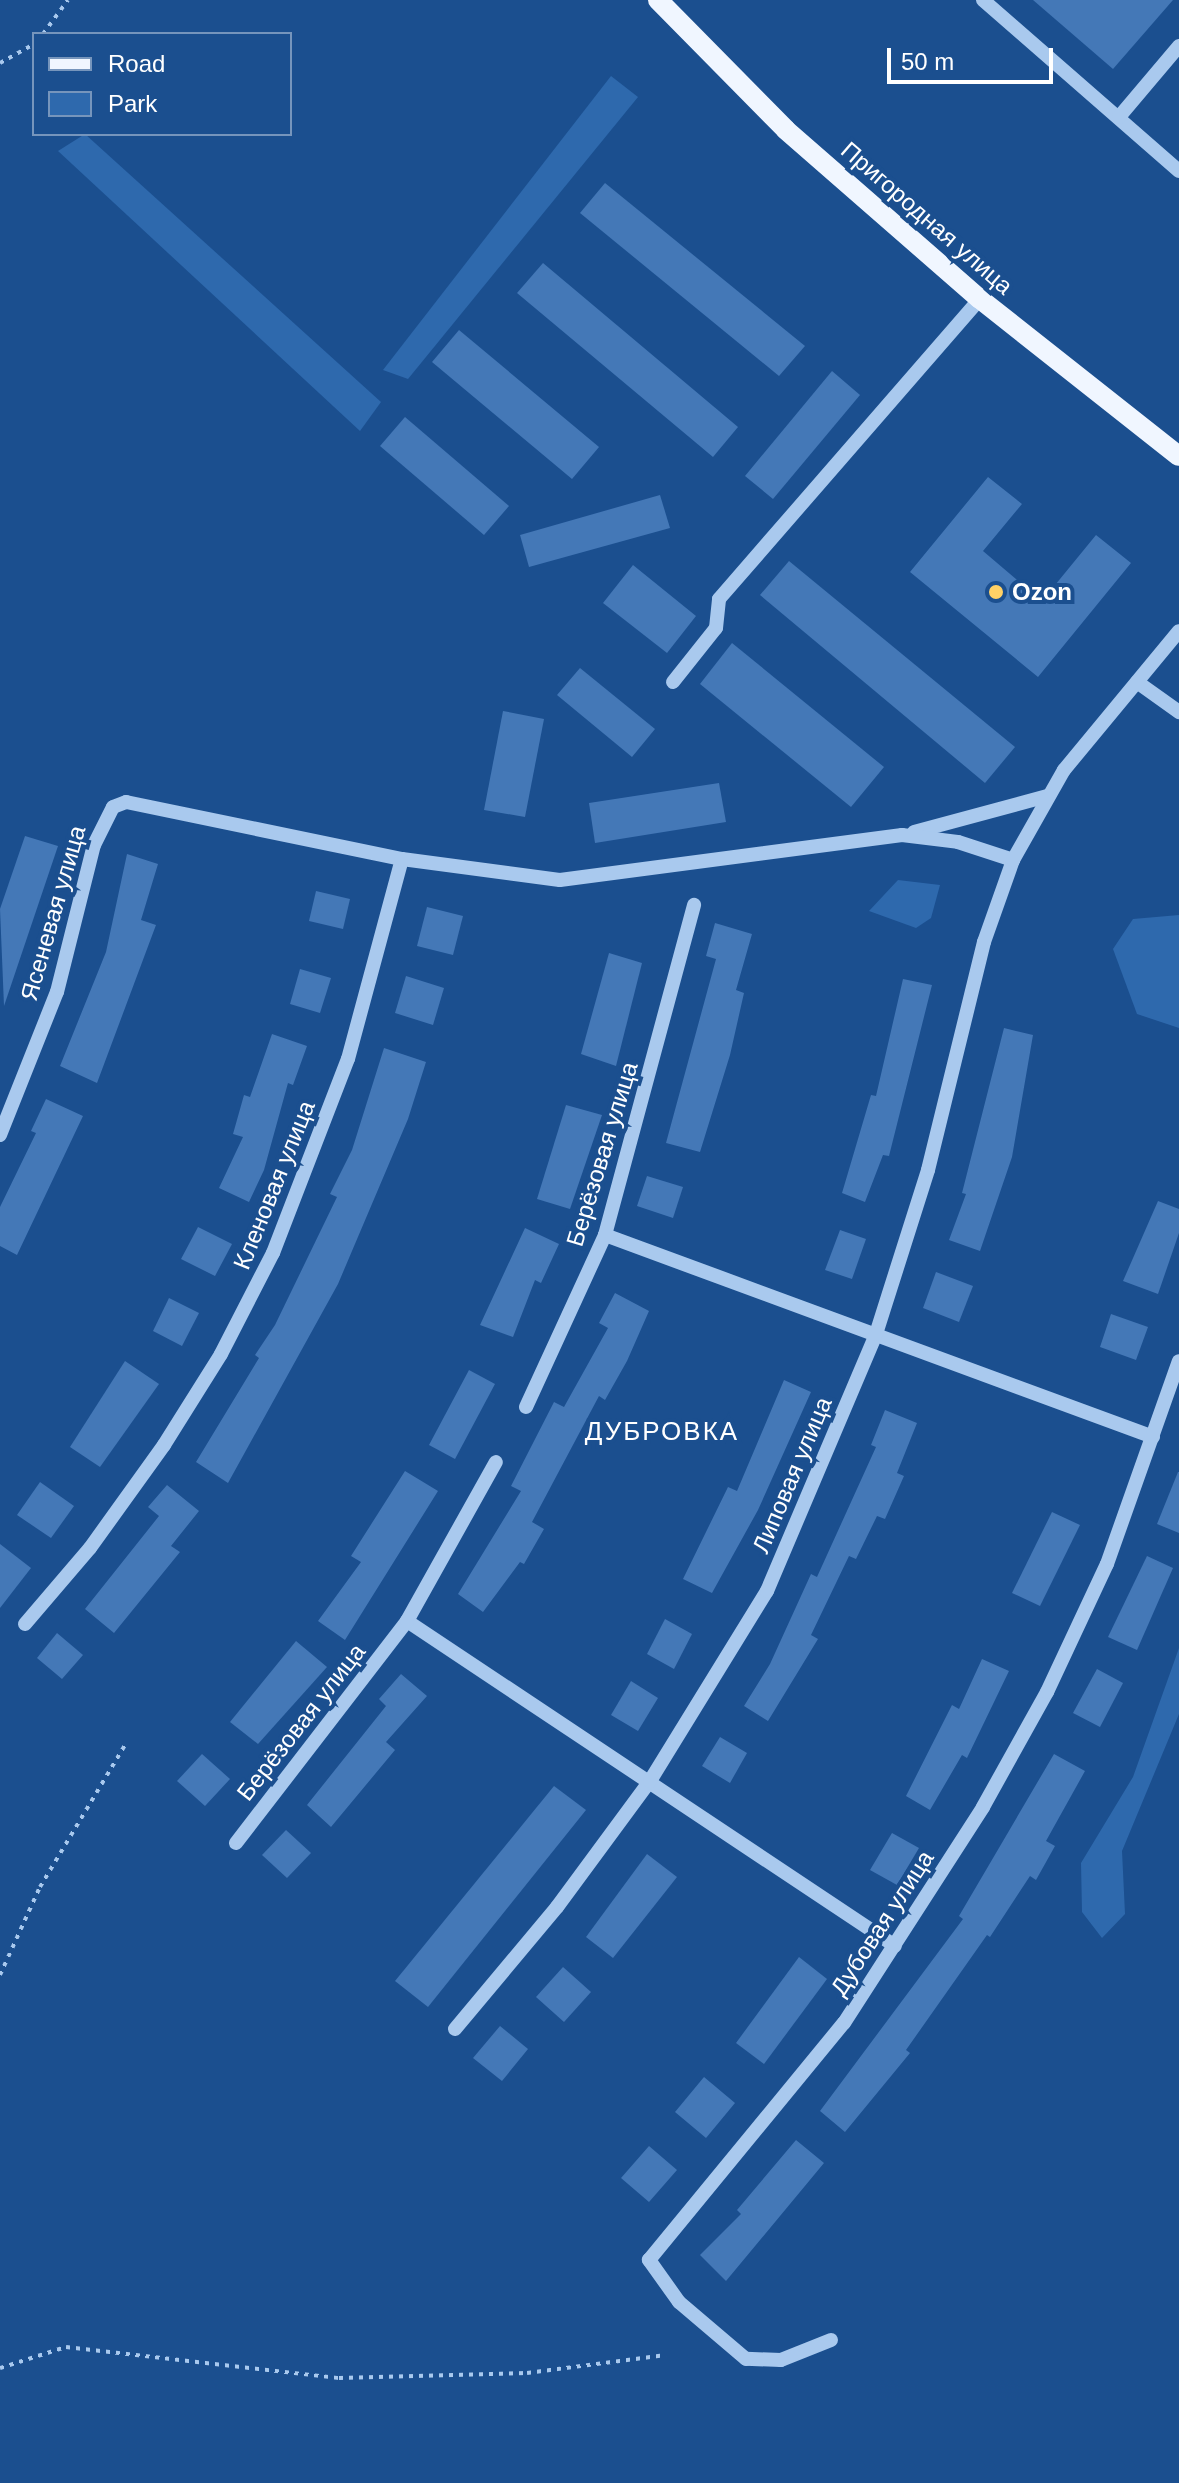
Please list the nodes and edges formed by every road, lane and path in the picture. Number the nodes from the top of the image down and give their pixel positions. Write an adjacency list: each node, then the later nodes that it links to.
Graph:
1 (68, 0): 4 (path)
2 (658, 0): 10 (main road, Пригородная улица)
3 (983, 0): 8 (street)
4 (44, 32)
5 (32, 45): 7 (path)
6 (1179, 46): 8 (street)
7 (0, 63)
8 (1119, 117): 9 (street)
9 (1179, 171)
10 (980, 299): 11 (main road, Пригородная улица); 13 (street)
11 (1179, 456)
12 (1179, 631): 14 (street, Липовая улица)
13 (673, 682)
14 (1137, 682): 15 (street); 16 (street, Липовая улица)
15 (1179, 712)
16 (1047, 796): 17 (street); 19 (street, Липовая улица)
17 (902, 835): 18 (street); 19 (street)
18 (402, 859): 21 (street, Ясеневая улица); 29 (street, Кленовая улица)
19 (1013, 860): 23 (street, Липовая улица)
20 (694, 905): 22 (street, Берёзовая улица)
21 (0, 1135)
22 (605, 1235): 23 (street); 25 (street, Берёзовая улица)
23 (876, 1334): 26 (street); 31 (street, Липовая улица)
24 (1179, 1361): 26 (street, Дубовая улица)
25 (526, 1407)
26 (1153, 1437): 33 (street, Дубовая улица)
27 (496, 1462): 28 (street, Берёзовая улица)
28 (407, 1621): 31 (street); 32 (street, Берёзовая улица)
29 (25, 1624)
30 (125, 1745): 34 (path)
31 (650, 1781): 33 (street); 35 (street, Липовая улица)
32 (236, 1843)
33 (895, 1946): 36 (street, Дубовая улица)
34 (0, 1975)
35 (455, 2029)
36 (831, 2340)
37 (666, 2355): 38 (path)
38 (0, 2368)

